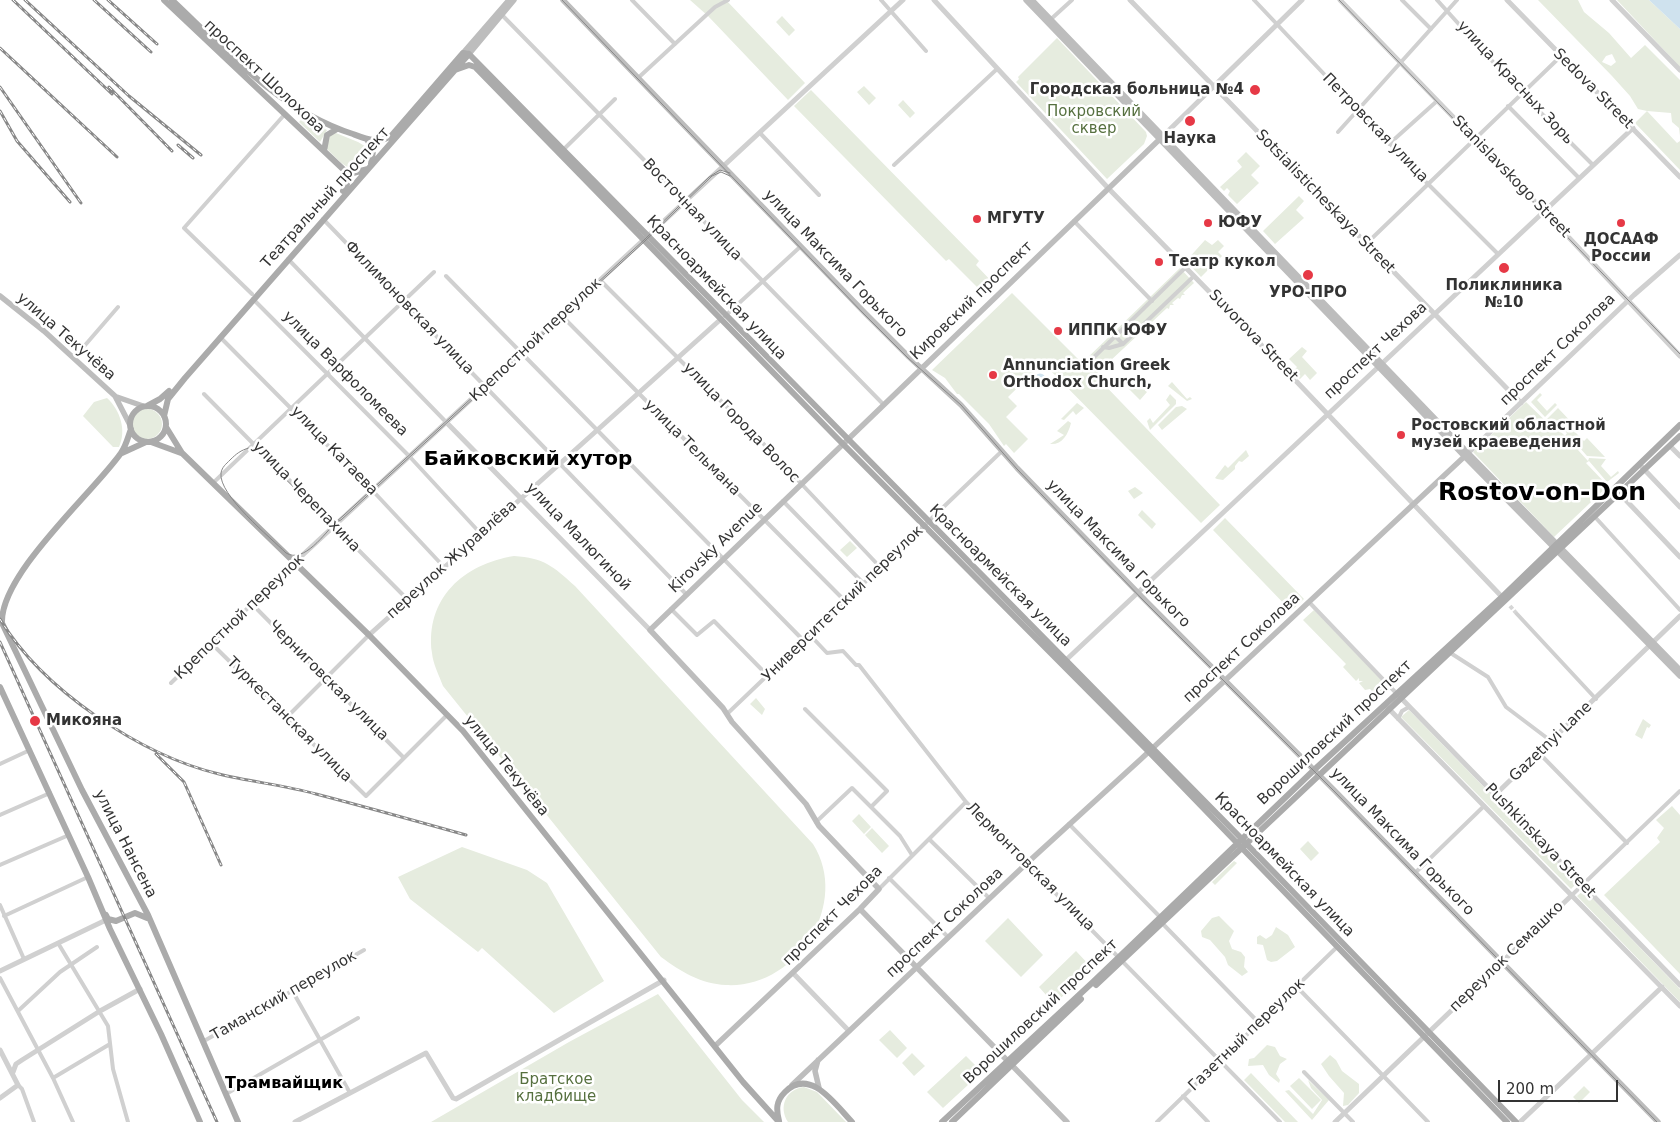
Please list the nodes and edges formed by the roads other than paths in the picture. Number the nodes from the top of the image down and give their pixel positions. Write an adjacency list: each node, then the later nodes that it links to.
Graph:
1 (164, 0): 44 (main road, проспект Шолохова)
2 (172, 0): 47 (main road, проспект Шолохова)
3 (509, 0): 31 (main road, Театральный проспект)
4 (514, 0): 25 (main road, Театральный проспект)
5 (564, 0): 37 (main road, улица Максима Горького)
6 (632, 0): 29 (street)
7 (728, 0): 29 (street)
8 (881, 0): 23 (street)
9 (902, 0): 23 (street, Крепостной переулок)
10 (934, 0): 34 (street, Suvorova Street)
11 (1026, 0): 51 (main road)
12 (1032, 0): 26 (main road)
13 (1072, 0): 26 (street)
14 (1130, 0): 38 (street, Sotsialisticheskaya Street)
15 (1254, 0): 27 (street, Петровская улица)
16 (1302, 0): 27 (street)
17 (1340, 0): 33 (street, Stanislavskogo Street)
18 (1402, 0): 28 (street)
19 (1437, 0): 24 (street, улица Красных Зорь)
20 (1457, 0): 24 (street)
21 (1507, 0): 32 (street, Sedova Street)
22 (1612, 0): 36 (street)
23 (891, 11): 30 (street); 49 (street, Крепостной переулок)
24 (1447, 11): 28 (street); 39 (street, улица Красных Зорь)
25 (502, 15): 31 (main road, Театральный проспект); 45 (street, Восточная улица)
26 (1050, 20): 51 (main road)
27 (1277, 24): 38 (street); 43 (street, Петровская улица)
28 (1431, 29): 33 (street)
29 (675, 44): 37 (street)
30 (926, 51)
31 (466, 53): 35 (main road, Театральный проспект); 50 (main road, Театральный проспект); 54 (main road, Красноармейская улица)
32 (1561, 56): 39 (street); 46 (street, Sedova Street)
33 (1400, 63): 41 (street, Stanislavskogo Street); 43 (street)
34 (997, 69): 57 (street); 64 (street, Suvorova Street)
35 (455, 70): 59 (main road, Театральный проспект); 70 (main road, Красноармейская улица)
36 (1680, 70)
37 (638, 78): 58 (main road, улица Максима Горького)
38 (1213, 86): 51 (street); 71 (street, Sotsialisticheskaya Street)
39 (1522, 94): 42 (street); 56 (street, улица Красных Зорь)
40 (616, 99): 45 (street)
41 (1437, 101): 52 (street, Stanislavskogo Street); 53 (street)
42 (1508, 106): 52 (street); 62 (street)
43 (1358, 110): 48 (street); 53 (street, Петровская улица)
44 (285, 114): 55 (main road, проспект Шолохова); 83 (street, улица Варфоломеева)
45 (600, 114): 54 (street); 66 (street, Восточная улица)
46 (1633, 128): 56 (street, проспект Чехова); 61 (street, Sedova Street)
47 (337, 129): 50 (main road); 55 (main road)
48 (1338, 132)
49 (760, 133): 58 (street, Крепостной переулок); 65 (street)
50 (366, 138): 59 (main road)
51 (1161, 138): 64 (main road, Кировский проспект); 101 (main road)
52 (1473, 139): 63 (street); 67 (street, Stanislavskogo Street)
53 (1390, 144): 63 (street, Петровская улица)
54 (563, 150): 70 (main road, Красноармейская улица)
55 (324, 151): 60 (main road)
56 (1593, 164): 62 (street, проспект Чехова)
57 (894, 165)
58 (723, 166): 66 (street, Крепостной переулок); 72 (main road, улица Максима Горького)
59 (369, 167): 60 (main road); 68 (main road, Театральный проспект)
60 (344, 170): 83 (main road, Театральный проспект)
61 (1680, 177)
62 (1580, 178): 67 (street, проспект Чехова)
63 (1427, 183): 71 (street); 73 (street, Петровская улица)
64 (1108, 188): 69 (main road, Кировский проспект); 76 (street, Suvorova Street)
65 (819, 195)
66 (686, 201): 70 (street, Крепостной переулок); 81 (street, Восточная улица)
67 (1544, 211): 73 (street, проспект Чехова); 84 (street, Stanislavskogo Street)
68 (322, 218): 75 (main road, Театральный проспект); 85 (street, Филимоновская улица)
69 (1074, 221): 86 (street); 102 (main road, Кировский проспект)
70 (646, 238): 80 (street, Крепостной переулок); 90 (main road, Красноармейская улица)
71 (1366, 244): 88 (street, Sotsialisticheskaya Street)
72 (800, 247): 81 (street, переулок Журавлёва); 102 (main road, улица Максима Горького)
73 (1498, 254): 88 (street, проспект Чехова)
74 (1680, 255): 84 (street, проспект Соколова)
75 (288, 259): 83 (main road, Театральный проспект); 93 (street, улица Малюгиной)
76 (1186, 267): 79 (street, Suvorova Street); 86 (street)
77 (434, 272): 85 (street)
78 (446, 276): 96 (street)
79 (1194, 276): 94 (street); 112 (street, Suvorova Street)
80 (600, 280): 89 (street, Крепостной переулок); 99 (street, улица Города Волос)
81 (762, 282): 90 (street, переулок Журавлёва); 109 (street, Восточная улица)
82 (0, 296): 98 (main road, улица Текучёва)
83 (253, 297): 92 (main road, Театральный проспект); 103 (street, улица Варфоломеева); 110 (main road, Театральный проспект)
84 (1629, 300): 97 (street, Stanislavskogo Street); 108 (street, проспект Соколова)
85 (402, 301): 93 (street); 104 (street, Филимоновская улица)
86 (1152, 301): 91 (street)
87 (118, 307): 98 (street)
88 (1434, 313): 101 (street, проспект Чехова); 108 (street, Sotsialisticheskaya Street)
89 (562, 316): 96 (street, Крепостной переулок); 105 (street, улица Тельмана)
90 (723, 317): 99 (street, переулок Журавлёва); 120 (main road, Красноармейская улица)
91 (1115, 336): 94 (street); 95 (street)
92 (220, 337): 111 (street, улица Катаева); 113 (main road, Театральный проспект)
93 (365, 337): 103 (street); 114 (street, улица Малюгиной)
94 (1123, 344): 95 (street)
95 (1104, 347): 100 (street)
96 (523, 353): 104 (street, Крепостной переулок); 118 (street)
97 (1680, 356)
98 (74, 358): 107 (main road, улица Текучёва)
99 (677, 358): 105 (street, переулок Журавлёва); 133 (street, улица Города Волос)
100 (1089, 362)
101 (1380, 365): 112 (street, проспект Чехова); 127 (main road)
102 (921, 368): 109 (main road, Кировский проспект); 124 (main road, улица Максима Горького)
103 (326, 373): 111 (street); 128 (street, улица Варфоломеева)
104 (485, 387): 114 (street, Крепостной переулок); 130 (street, Филимоновская улица)
105 (638, 393): 118 (street, переулок Журавлёва); 141 (street, улица Тельмана)
106 (204, 394): 122 (street, улица Черепахина)
107 (115, 396): 110 (main road, улица Текучёва); 116 (main road, улица Текучёва)
108 (1521, 402): 127 (street, проспект Соколова)
109 (883, 404): 120 (main road, Кировский проспект)
110 (145, 406): 113 (main road); 116 (main road)
111 (292, 407): 122 (street); 134 (street, улица Катаева)
112 (1327, 414): 138 (street, Suvorova Street); 152 (street, проспект Чехова)
113 (164, 416): 117 (main road)
114 (446, 422): 128 (street, Крепостной переулок); 136 (street, улица Малюгиной)
115 (1680, 425): 131 (main road, Ворошиловский проспект)
116 (130, 427): 121 (main road); 126 (main road)
117 (166, 427): 121 (main road); 125 (main road, улица Текучёва)
118 (596, 428): 130 (street, переулок Журавлёва); 147 (street)
119 (1680, 436): 123 (main road, Ворошиловский проспект)
120 (844, 441): 133 (main road, Кировский проспект); 142 (main road, Красноармейская улица)
121 (149, 442): 125 (main road, улица Текучёва); 126 (main road)
122 (254, 443): 132 (street); 143 (street, улица Черепахина)
123 (1670, 446): 129 (street); 131 (main road, Ворошиловский проспект)
124 (1002, 451): 142 (street, Университетский переулок); 152 (main road, улица Максима Горького)
125 (182, 453): 132 (main road, улица Текучёва)
126 (121, 454): 216 (main road, улица Нансена)
127 (1466, 455): 138 (main road, проспект Соколова); 145 (main road)
128 (409, 456): 134 (street, Крепостной переулок); 144 (street, улица Варфоломеева)
129 (1680, 456)
130 (560, 462): 136 (street, переулок Журавлёва); 153 (street, Филимоновская улица)
131 (1642, 467): 135 (main road, Ворошиловский проспект); 139 (street); 145 (main road, Ворошиловский проспект)
132 (213, 483): 148 (main road, улица Текучёва)
133 (799, 484): 137 (main road, Kirovsky Avenue); 150 (street, улица Города Волос)
134 (373, 490): 143 (street, Крепостной переулок); 149 (street, улица Катаева)
135 (1620, 494): 140 (main road, Ворошиловский проспект); 146 (street)
136 (521, 497): 144 (street, переулок Журавлёва); 163 (street, улица Малюгиной)
137 (782, 500): 141 (main road, Kirovsky Avenue); 151 (street)
138 (1414, 504): 156 (street, Suvorova Street); 157 (main road, проспект Соколова)
139 (1680, 506)
140 (1594, 517): 145 (main road, Ворошиловский проспект); 160 (street)
141 (763, 520): 147 (main road, Kirovsky Avenue); 155 (street, улица Тельмана)
142 (927, 524): 150 (street, Университетский переулок); 170 (main road, Красноармейская улица); 189 (main road, Красноармейская улица)
143 (334, 526): 148 (street, Крепостной переулок); 154 (street, улица Черепахина)
144 (480, 534): 149 (street, переулок Журавлёва)
145 (1557, 548): 156 (main road, Ворошиловский проспект); 168 (main road)
146 (1680, 557)
147 (723, 558): 153 (main road, Kirovsky Avenue); 166 (street)
148 (294, 563): 158 (street, Крепостной переулок); 164 (main road, улица Текучёва)
149 (444, 567): 154 (street, переулок Журавлёва)
150 (880, 567): 151 (street, Университетский переулок)
151 (863, 583): 155 (street, Университетский переулок)
152 (1137, 592): 170 (street, проспект Чехова); 175 (main road, улица Максима Горького)
153 (686, 594): 159 (main road, Kirovsky Avenue)
154 (408, 600): 164 (street, переулок Журавлёва)
155 (845, 601): 165 (street, Университетский переулок)
156 (1506, 601): 169 (main road, Ворошиловский проспект); 178 (main road, Ворошиловский проспект)
157 (1309, 602): 175 (main road, проспект Соколова); 178 (street)
158 (252, 604): 167 (street, Крепостной переулок); 174 (street, Черниговская улица)
159 (671, 609): 163 (main road, Kirovsky Avenue); 172 (street)
160 (1680, 610)
161 (1517, 614): 179 (street)
162 (1680, 616): 168 (street)
163 (650, 630): 183 (main road, улица Малюгиной)
164 (369, 635): 174 (street, переулок Журавлёва); 184 (main road, улица Текучёва)
165 (810, 635): 166 (street, Университетский переулок); 197 (street, Лермонтовская улица)
166 (804, 640): 172 (street, Университетский переулок)
167 (212, 644): 176 (street, Крепостной переулок); 185 (street, Туркестанская улица)
168 (1652, 645): 171 (main road); 173 (main road); 179 (street)
169 (1448, 652): 178 (main road, Ворошиловский проспект); 187 (street)
170 (1066, 660): 189 (main road, Красноармейская улица)
171 (1680, 670)
172 (768, 676): 183 (street, Университетский переулок)
173 (1680, 676)
174 (326, 679): 185 (street, переулок Журавлёва); 191 (street, Черниговская улица)
175 (1225, 681): 189 (main road, проспект Соколова); 193 (main road, улица Максима Горького)
176 (171, 683)
177 (0, 687): 188 (main road)
178 (1398, 695): 180 (main road, Ворошиловский проспект); 181 (street, Pushkinskaya Street)
179 (1596, 699): 187 (street, Gazetnyi Lane)
180 (1386, 706): 186 (street, Pushkinskaya Street); 193 (main road, Ворошиловский проспект)
181 (1409, 707): 186 (street); 196 (street, Pushkinskaya Street)
182 (805, 709): 198 (street)
183 (727, 714): 201 (main road, улица Малюгиной)
184 (447, 715): 191 (street); 241 (main road, улица Текучёва)
185 (286, 718): 191 (street, Туркестанская улица)
186 (1398, 719): 199 (street, Pushkinskaya Street)
187 (1551, 741): 190 (street, Gazetnyi Lane)
188 (30, 750): 192 (street); 195 (main road)
189 (1151, 750): 202 (main road, проспект Соколова); 205 (main road, Красноармейская улица)
190 (1539, 752): 196 (street, Gazetnyi Lane); 206 (street, Gazetnyi Lane)
191 (404, 758)
192 (0, 764)
193 (1316, 772): 205 (main road, Ворошиловский проспект); 210 (main road, улица Максима Горького)
194 (1680, 791): 206 (street, переулок Семашко)
195 (50, 793): 200 (street); 203 (main road)
196 (1495, 795): 213 (street, Pushkinskaya Street)
197 (966, 802): 204 (street, проспект Чехова); 208 (street, Лермонтовская улица)
198 (871, 806): 201 (street); 207 (street)
199 (1484, 806): 210 (street); 215 (street, Pushkinskaya Street)
200 (0, 815)
201 (816, 822): 214 (main road, улица Малюгиной)
202 (1069, 824): 208 (main road, проспект Соколова); 225 (street)
203 (69, 835): 209 (street); 211 (main road)
204 (929, 839): 207 (street, проспект Чехова); 217 (street)
205 (1242, 843): 225 (main road, Ворошиловский проспект); 231 (main road, Красноармейская улица); 253 (main road, Красноармейская улица)
206 (1627, 843): 213 (street, переулок Семашко)
207 (912, 855): 212 (street, проспект Чехова)
208 (1026, 864): 217 (main road, проспект Соколова); 233 (street, Лермонтовская улица)
209 (0, 865)
210 (1415, 873): 235 (main road, улица Максима Горького)
211 (88, 877): 219 (main road); 222 (street)
212 (889, 878): 214 (street, проспект Чехова); 227 (street)
213 (1582, 885): 215 (street, переулок Семашко); 242 (street, Pushkinskaya Street)
214 (879, 889): 220 (main road, проспект Чехова)
215 (1572, 895): 235 (street, переулок Семашко); 244 (street, Pushkinskaya Street)
216 (136, 896): 221 (main road); 224 (main road, улица Нансена)
217 (989, 898): 227 (main road, проспект Соколова)
218 (0, 905): 222 (street)
219 (101, 908): 223 (main road); 226 (main road)
220 (860, 909): 237 (main road); 239 (main road, проспект Чехова)
221 (135, 914): 224 (main road); 226 (main road)
222 (4, 916): 234 (street)
223 (106, 920): 228 (street); 229 (main road)
224 (150, 920): 255 (main road, улица Нансена)
225 (1161, 920): 233 (main road, Ворошиловский проспект); 251 (street)
226 (118, 921): 229 (main road)
227 (948, 937): 237 (main road, проспект Соколова)
228 (58, 943): 234 (street); 236 (street)
229 (118, 946): 245 (main road)
230 (97, 947): 236 (street)
231 (1338, 947): 243 (street, Газетный переулок); 253 (main road, Красноармейская улица)
232 (364, 950): 246 (street, Таманский переулок)
233 (1121, 958): 262 (street, Лермонтовская улица); 263 (main road, Ворошиловский проспект)
234 (24, 959): 238 (street)
235 (1502, 961): 253 (street, переулок Семашко); 260 (main road, улица Максима Горького)
236 (72, 964): 248 (street); 249 (street)
237 (916, 967): 252 (main road, проспект Соколова); 263 (main road)
238 (0, 971)
239 (793, 973): 252 (street); 257 (main road, проспект Чехова)
240 (0, 978): 248 (street)
241 (664, 980): 257 (main road, улица Текучёва); 271 (street)
242 (1680, 985)
243 (1297, 987): 251 (street, Газетный переулок); 266 (street)
244 (1662, 988): 247 (street, Pushkinskaya Street); 260 (street)
245 (140, 989): 249 (street); 279 (main road)
246 (293, 992): 254 (street); 255 (street, Таманский переулок)
247 (1680, 1006)
248 (18, 1011): 259 (street)
249 (100, 1011): 256 (street); 259 (street)
250 (358, 1018): 254 (street)
251 (1259, 1023): 262 (street, Газетный переулок)
252 (849, 1031): 261 (main road, проспект Соколова)
253 (1426, 1034): 266 (street, переулок Семашко); 293 (main road, Красноармейская улица); 294 (main road, Красноармейская улица)
254 (319, 1040): 271 (street); 272 (street)
255 (204, 1042): 272 (main road, улица Нансена)
256 (110, 1044): 267 (street); 278 (street)
257 (715, 1046): 282 (main road, улица Текучёва)
258 (0, 1050): 264 (street)
259 (38, 1050): 264 (street); 267 (street)
260 (1592, 1054): 295 (street); 296 (main road, улица Максима Горького)
261 (819, 1058): 269 (main road, проспект Соколова); 270 (main road)
262 (1220, 1060): 273 (street, Газетный переулок); 289 (street, Лермонтовская улица)
263 (1009, 1063): 284 (main road, Ворошиловский проспект); 285 (main road, Ворошиловский проспект); 286 (main road)
264 (12, 1072): 268 (street)
265 (1304, 1072): 275 (street)
266 (1383, 1076): 275 (street, переулок Семашко); 292 (street)
267 (53, 1078): 277 (street)
268 (18, 1085): 274 (street); 276 (street)
269 (792, 1085): 270 (main road); 282 (main road)
270 (819, 1088): 283 (main road)
271 (350, 1092): 281 (street)
272 (226, 1094): 280 (main road, улица Нансена)
273 (1183, 1096): 287 (street, Газетный переулок); 288 (street)
274 (1, 1097)
275 (1344, 1113): 290 (street, переулок Семашко); 291 (street)
276 (34, 1122)
277 (73, 1122)
278 (128, 1122)
279 (200, 1122)
280 (238, 1122)
281 (295, 1122)
282 (779, 1122)
283 (852, 1122)
284 (942, 1122)
285 (952, 1122)
286 (1067, 1122)
287 (1157, 1122)
288 (1208, 1122)
289 (1280, 1122)
290 (1334, 1122)
291 (1353, 1122)
292 (1428, 1122)
293 (1507, 1122)
294 (1516, 1122)
295 (1520, 1122)
296 (1658, 1122)

